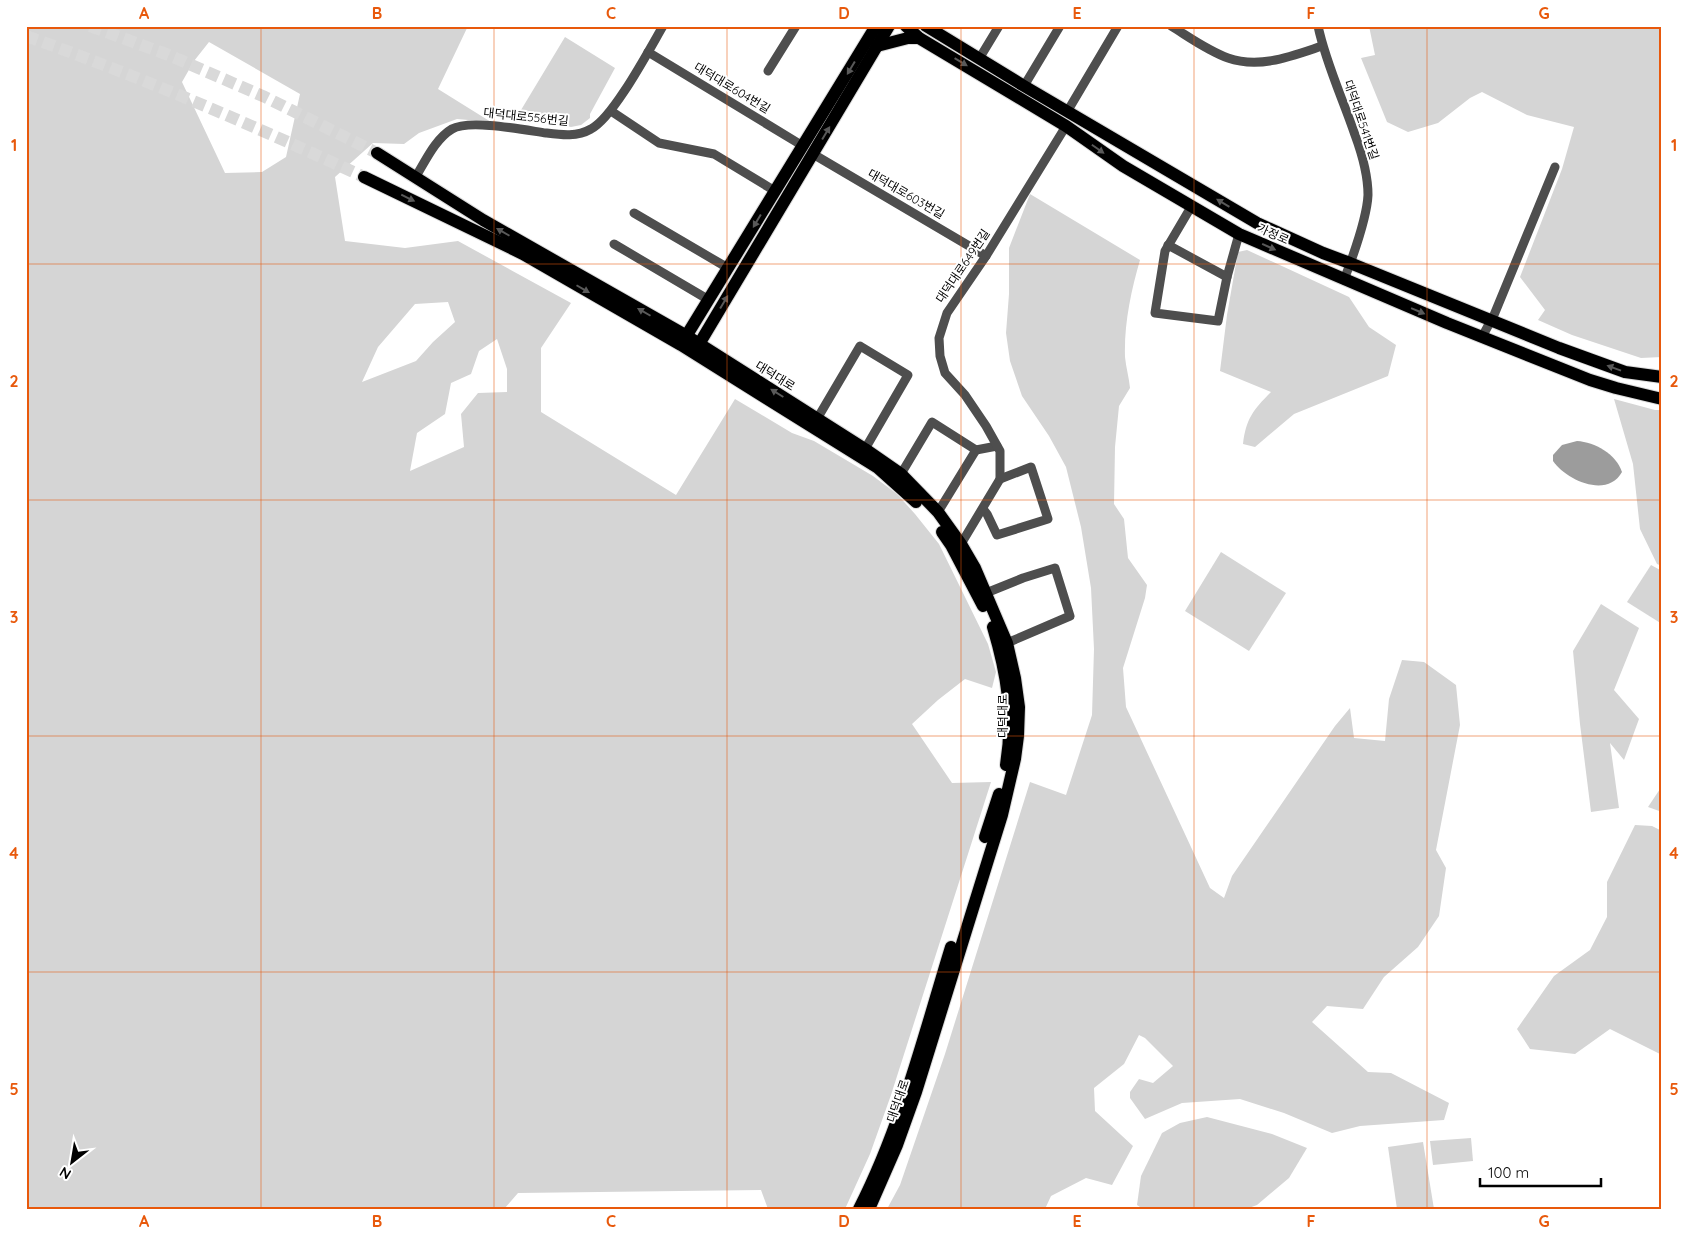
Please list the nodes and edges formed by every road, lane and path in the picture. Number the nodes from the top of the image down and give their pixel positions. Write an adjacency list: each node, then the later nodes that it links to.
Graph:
1 (663, 26): 15 (street, 대덕대로556번길)
2 (796, 26): 17 (street)
3 (876, 26): 22 (main road, one-way to 22)
4 (889, 26): 13 (main road)
5 (906, 26): 12 (main road, 가정로)
6 (926, 26): 16 (main road, 가정로)
7 (999, 26): 16 (street)
8 (1060, 26): 18 (street)
9 (1118, 26): 20 (street)
10 (1171, 26): 14 (street)
11 (1318, 26): 14 (street, 대덕대로541번길)
12 (919, 38): 13 (main road); 21 (main road, 가정로, one-way to 21)
13 (877, 46): 22 (main road, one-way to 13)
14 (1322, 46): 34 (street, 대덕대로541번길)
15 (648, 52): 19 (street, 대덕대로556번길); 22 (street, 대덕대로604번길)
16 (978, 59): 18 (main road, 가정로)
17 (768, 72)
18 (1024, 86): 20 (main road, 가정로)
19 (611, 111): 26 (street, 대덕대로556번길); 27 (street)
20 (1067, 112): 34 (main road, 가정로, one-way to 20)
21 (1066, 126): 28 (main road, 가정로, one-way to 28); 33 (street, 대덕대로649번길)
22 (808, 150): 27 (main road); 33 (street, 대덕대로603번길); 42 (main road, one-way to 22)
23 (377, 153): 26 (main road)
24 (1555, 167): 39 (street)
25 (364, 177): 41 (main road, one-way to 41)
26 (415, 178): 41 (main road, one-way to 26)
27 (775, 191): 35 (main road, one-way to 35)
28 (1191, 207): 30 (main road, 가정로); 32 (street)
29 (634, 213): 35 (street)
30 (1240, 234): 36 (street); 37 (main road, 가정로, one-way to 37)
31 (614, 244): 38 (street)
32 (1168, 245): 36 (street); 36 (street)
33 (986, 256): 46 (street, 대덕대로649번길)
34 (1350, 263): 37 (street, 대덕대로541번길); 39 (main road, 가정로)
35 (728, 268): 38 (main road)
36 (1228, 277)
37 (1344, 280): 40 (main road, 가정로, one-way to 40)
38 (709, 300): 41 (main road)
39 (1492, 320): 40 (street); 43 (main road, 가정로, one-way to 39)
40 (1482, 337): 44 (main road, 가정로)
41 (684, 341): 42 (main road, 대덕대로)
42 (697, 349): 45 (main road, 대덕대로, one-way to 42); 56 (main road, 대덕대로)
43 (1662, 377)
44 (1662, 399)
45 (817, 418): 47 (main road, 대덕대로); 47 (street)
46 (997, 446): 48 (street); 50 (street, 대덕대로649번길)
47 (864, 449): 49 (main road, 대덕대로)
48 (976, 450): 49 (street); 52 (street)
49 (902, 474): 52 (main road, 대덕대로)
50 (1000, 479): 51 (street, 대덕대로649번길); 51 (street)
51 (983, 509): 53 (street, 대덕대로649번길)
52 (938, 512): 53 (main road, 대덕대로)
53 (961, 544): 54 (main road, 대덕대로)
54 (986, 593): 55 (main road, 대덕대로); 55 (street)
55 (1007, 642): 57 (main road, 대덕대로)
56 (859, 1209)
57 (869, 1209)

